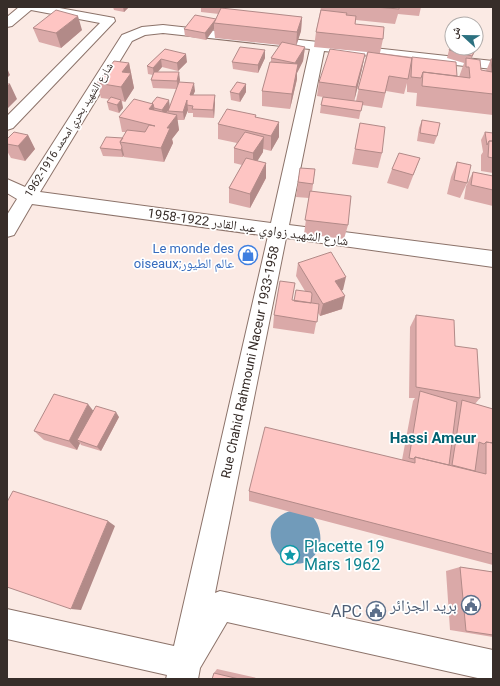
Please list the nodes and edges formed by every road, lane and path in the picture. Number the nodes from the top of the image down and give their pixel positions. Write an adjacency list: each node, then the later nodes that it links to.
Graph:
1 (27, 7): 3 (street)
2 (33, 7): 6 (street)
3 (7, 23)
4 (318, 46): 5 (street); 8 (street, شارع الشهيد بحري امحمد 1916-1962); 10 (street, Rue Chahid Rahmouni Naceur 1933-1958)
5 (493, 64)
6 (7, 125)
7 (7, 185): 8 (street, شارع الشهيد زواوي عبد القادر 1922-1958)
8 (27, 197): 9 (street, شارع الشهيد بحري امحمد 1916-1962); 10 (street, شارع الشهيد زواوي عبد القادر 1922-1958)
9 (7, 230)
10 (278, 231): 11 (street, شارع الشهيد زواوي عبد القادر 1922-1958); 14 (street, Rue Chahid Rahmouni Naceur 1933-1958)
11 (493, 259)
12 (7, 624): 14 (street)
13 (493, 666): 14 (street)
14 (183, 672)

